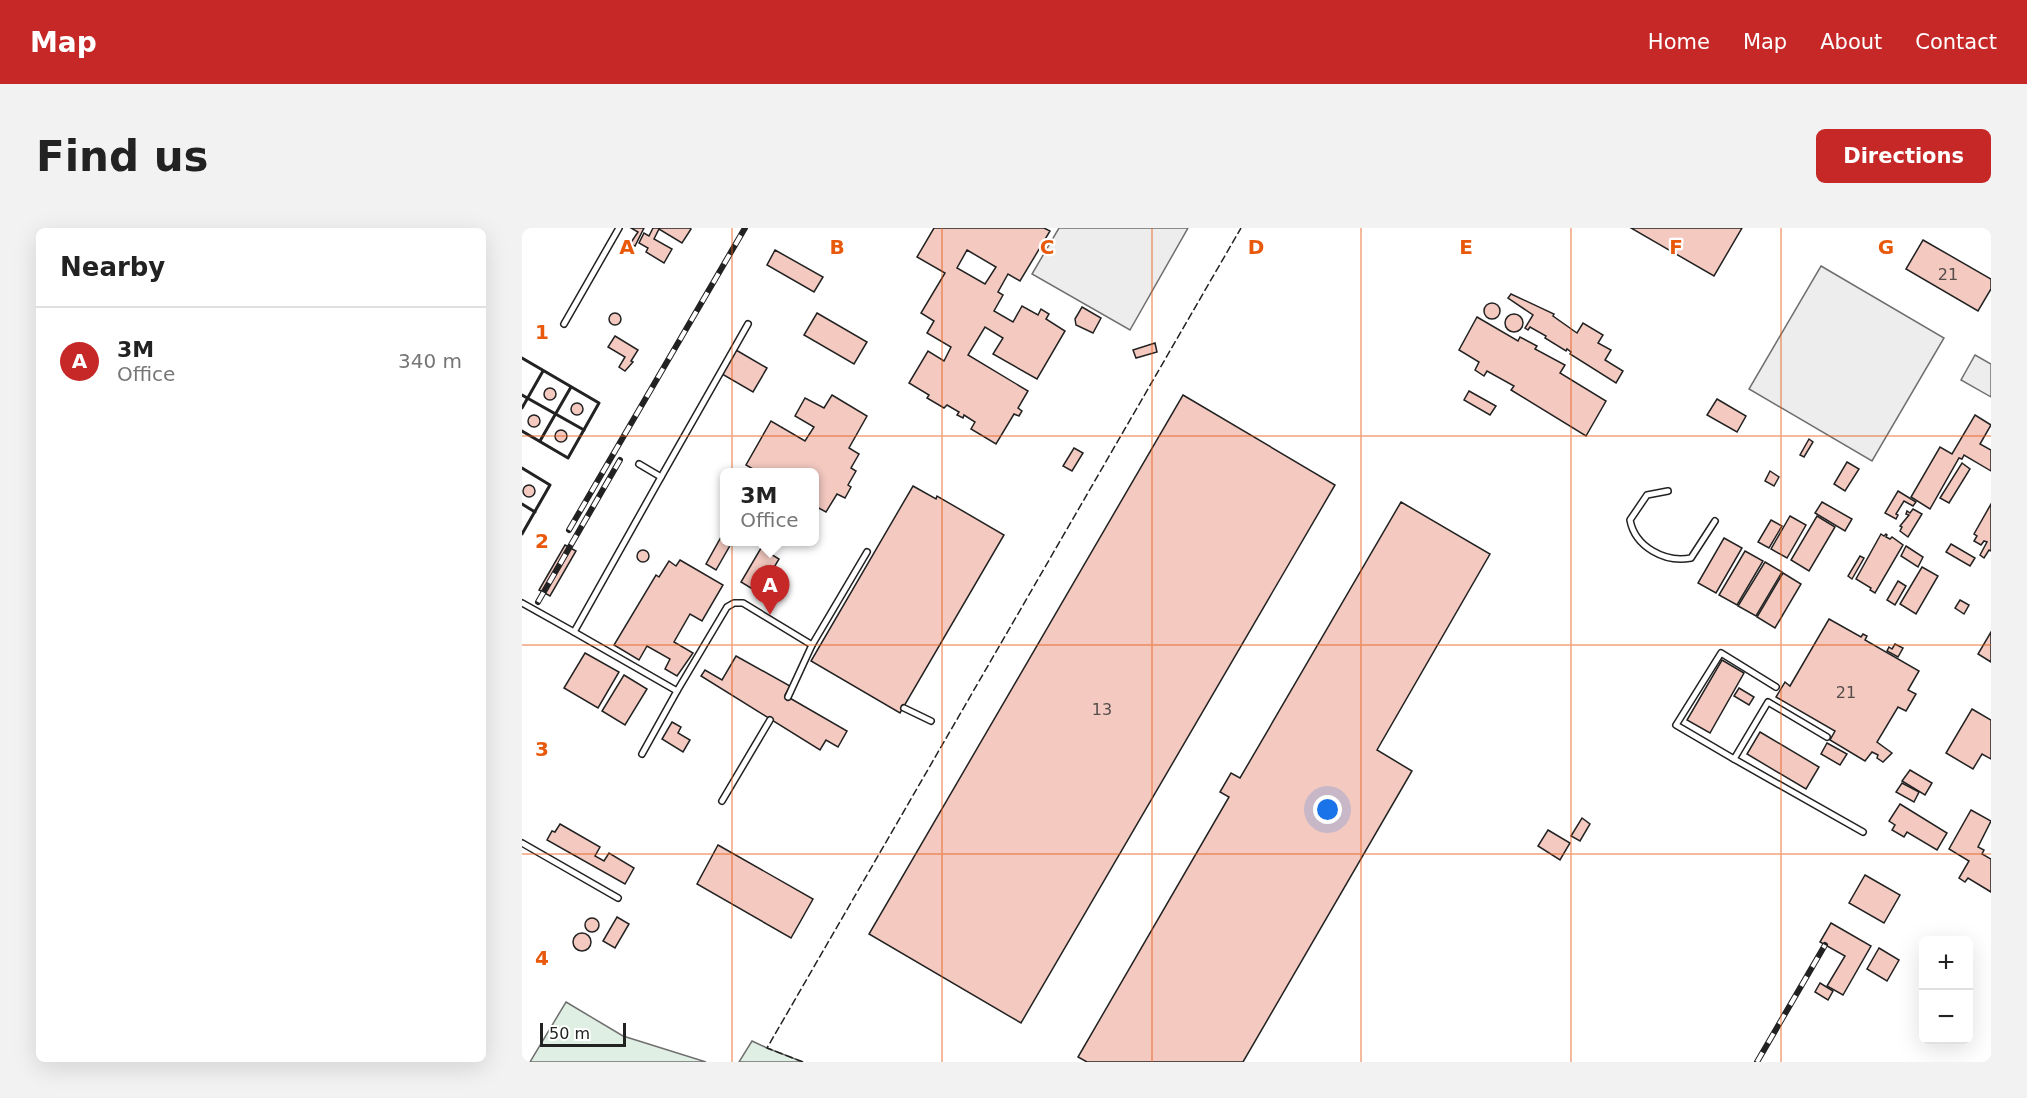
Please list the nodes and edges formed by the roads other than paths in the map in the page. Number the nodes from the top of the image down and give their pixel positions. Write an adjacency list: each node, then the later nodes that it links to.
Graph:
1 (619, 228): 2 (lane)
2 (564, 324)
3 (748, 324): 5 (lane)
4 (639, 464): 5 (lane)
5 (661, 477): 10 (lane)
6 (1668, 491): 7 (lane)
7 (1715, 521)
8 (867, 552): 11 (lane)
9 (522, 603): 10 (lane)
10 (573, 632): 14 (lane)
11 (811, 648): 12 (lane); 14 (lane); 15 (lane)
12 (815, 654)
13 (1776, 687): 21 (lane)
14 (677, 691): 20 (lane)
15 (788, 696)
16 (904, 708): 18 (lane)
17 (770, 720): 22 (lane)
18 (931, 721)
19 (1827, 737): 21 (lane)
20 (642, 754)
21 (1734, 759): 23 (lane)
22 (722, 801)
23 (1863, 832)
24 (522, 843): 25 (lane)
25 (618, 898)

